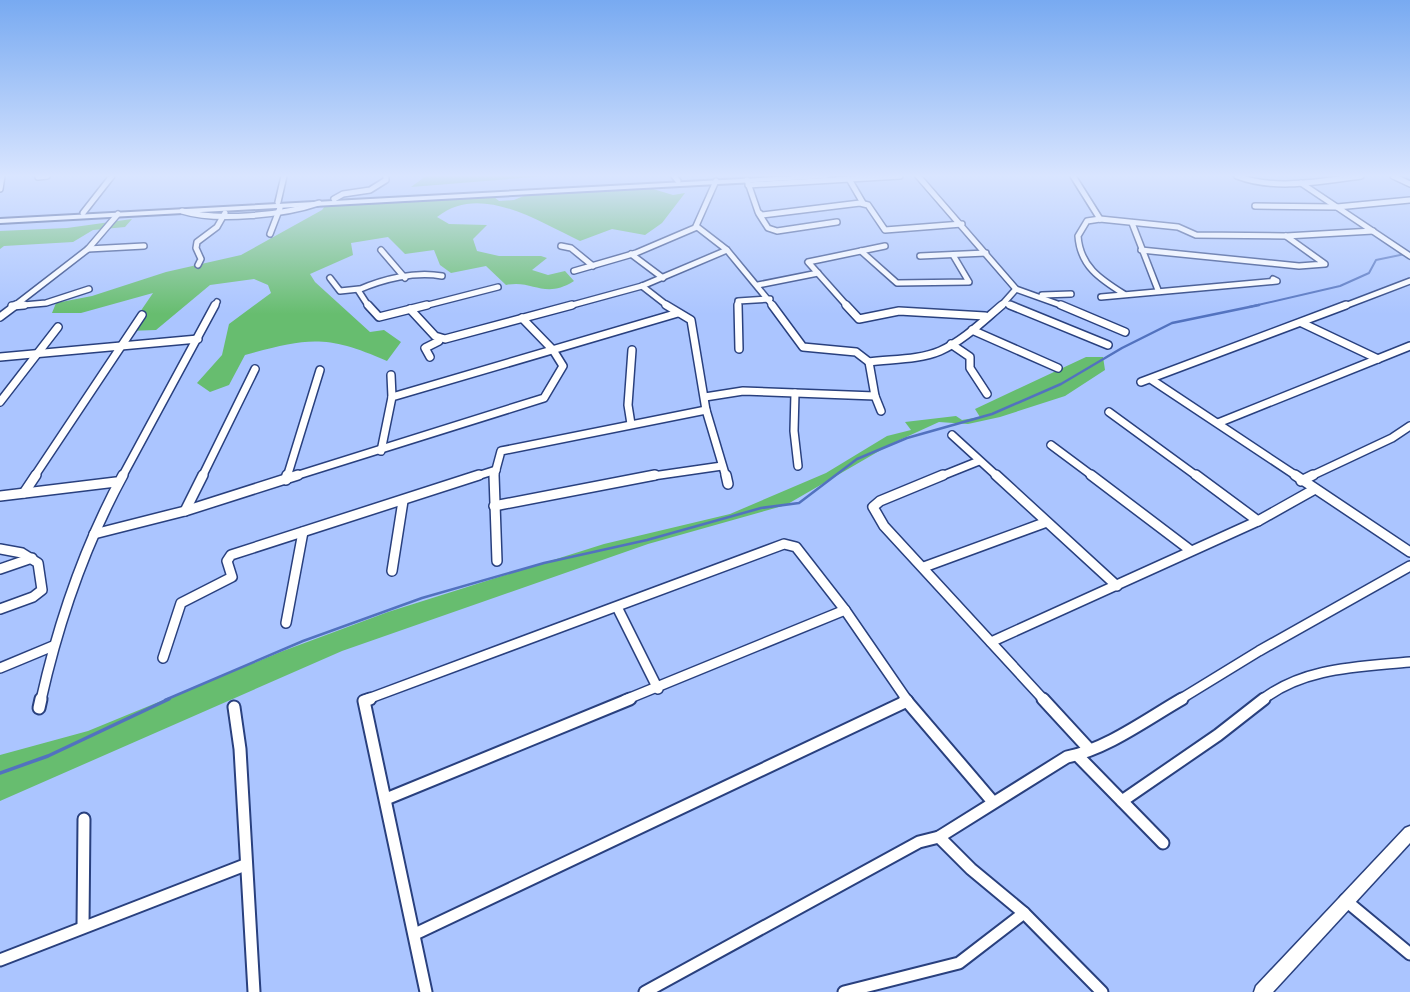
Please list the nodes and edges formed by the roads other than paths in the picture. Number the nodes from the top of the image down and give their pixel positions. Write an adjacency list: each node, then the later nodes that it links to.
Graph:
1 (111, 222): 20 (street)
2 (219, 222): 30 (street)
3 (274, 222): 15 (street)
4 (699, 222): 13 (street)
5 (764, 222): 6 (street)
6 (834, 222)
7 (879, 222): 12 (street)
8 (1086, 222): 48 (street)
9 (1126, 222): 11 (street)
10 (1360, 222): 14 (street)
11 (1132, 223): 16 (street); 23 (street)
12 (962, 224): 25 (street)
13 (697, 227): 22 (street); 26 (street)
14 (1373, 231): 16 (street); 27 (street)
15 (270, 234)
16 (1286, 236): 23 (street)
17 (144, 246): 20 (street)
18 (561, 246): 31 (street)
19 (885, 246): 24 (street)
20 (88, 249): 54 (street)
21 (381, 250): 36 (street)
22 (727, 250): 37 (street); 40 (street)
23 (1141, 250): 46 (street)
24 (861, 251): 29 (street); 33 (street)
25 (986, 253): 29 (street); 45 (street)
26 (631, 254): 31 (street); 37 (street)
27 (1407, 254)
28 (920, 256): 29 (street)
29 (953, 256)
30 (198, 265)
31 (593, 266): 32 (street)
32 (574, 271)
33 (818, 274): 40 (street); 58 (street)
34 (442, 276): 36 (street)
35 (330, 278): 44 (street)
36 (405, 278): 44 (street)
37 (663, 278): 41 (street)
38 (1273, 279): 46 (street)
39 (1410, 281): 61 (street)
40 (758, 285): 51 (street)
41 (642, 286): 56 (street); 60 (street)
42 (498, 287): 55 (street)
43 (89, 289): 54 (street)
44 (359, 289): 55 (street)
45 (1016, 289): 49 (street); 53 (street)
46 (1158, 290): 48 (street)
47 (1071, 294): 49 (street)
48 (1124, 294): 50 (street)
49 (1039, 296): 64 (street)
50 (1101, 297)
51 (770, 299): 72 (street); 78 (street)
52 (217, 302): 66 (street)
53 (1005, 303): 58 (street); 68 (street)
54 (12, 306): 59 (street)
55 (410, 309): 65 (street)
56 (678, 313): 73 (street); 89 (street)
57 (142, 315): 69 (street)
58 (985, 316): 63 (street)
59 (0, 317)
60 (522, 318): 65 (street); 73 (street)
61 (1302, 323): 77 (street); 83 (street)
62 (58, 327): 74 (street)
63 (972, 330): 67 (street); 79 (street)
64 (1125, 332)
65 (439, 338): 76 (street)
66 (198, 339): 69 (street); 106 (street)
67 (951, 344): 78 (street); 86 (street)
68 (1108, 345)
69 (118, 346): 74 (street); 109 (street)
70 (1410, 346): 77 (street)
71 (632, 349): 95 (street)
72 (739, 349)
73 (553, 350): 88 (street); 99 (street)
74 (37, 354): 75 (street); 90 (street)
75 (0, 357)
76 (430, 357)
77 (1378, 359): 94 (street)
78 (869, 362): 87 (street)
79 (1058, 368)
80 (255, 369): 113 (street)
81 (320, 370): 104 (street)
82 (391, 375): 88 (street)
83 (1152, 380): 84 (street); 94 (street)
84 (1141, 382)
85 (795, 393): 87 (street); 89 (street); 102 (street)
86 (988, 394)
87 (875, 396): 92 (street)
88 (392, 397): 99 (street)
89 (705, 397): 91 (street)
90 (0, 401)
91 (706, 411): 95 (street); 101 (street)
92 (881, 411)
93 (1110, 412): 114 (street)
94 (1218, 423): 105 (street)
95 (631, 424): 103 (street)
96 (1410, 426): 105 (street)
97 (952, 435): 100 (street)
98 (1051, 445): 119 (street)
99 (381, 451): 104 (street)
100 (979, 461): 115 (street); 124 (street)
101 (722, 466): 107 (street); 112 (street)
102 (798, 466)
103 (496, 470): 111 (street); 112 (street)
104 (286, 480): 113 (street)
105 (1301, 481): 108 (street)
106 (116, 482): 109 (street); 117 (street)
107 (728, 484)
108 (1315, 489): 114 (street); 120 (street)
109 (24, 493): 110 (street)
110 (0, 496)
111 (403, 501): 116 (street); 126 (street)
112 (494, 506): 122 (street)
113 (185, 511): 117 (street)
114 (1258, 521): 119 (street)
115 (1044, 523): 124 (street); 127 (street)
116 (303, 532): 131 (street); 134 (street)
117 (94, 534): 133 (street)
118 (0, 550): 121 (street)
119 (1190, 550): 127 (street)
120 (1410, 552)
121 (32, 558): 125 (street); 129 (street)
122 (497, 561)
123 (1410, 566): 141 (street)
124 (925, 567): 132 (street)
125 (0, 569)
126 (392, 571)
127 (1117, 586): 132 (street)
128 (617, 607): 130 (street); 137 (street); 143 (street)
129 (0, 609)
130 (845, 610): 137 (street); 138 (street)
131 (286, 623)
132 (991, 642): 141 (street)
133 (53, 646): 136 (street); 139 (street)
134 (163, 658)
135 (1410, 663): 144 (street)
136 (0, 668)
137 (658, 689): 143 (street)
138 (907, 701): 145 (street); 154 (street)
139 (39, 708)
140 (234, 708): 150 (street)
141 (1090, 749): 142 (street)
142 (1077, 755): 144 (street); 145 (street)
143 (386, 799): 154 (street)
144 (1122, 801): 149 (street)
145 (993, 802): 148 (street)
146 (84, 819): 153 (street)
147 (1410, 834): 151 (street)
148 (939, 837): 152 (street); 159 (street)
149 (1163, 843)
150 (245, 865): 153 (street); 157 (street)
151 (1345, 900): 155 (street); 162 (street)
152 (1024, 913): 160 (street); 161 (street)
153 (82, 926): 156 (street)
154 (415, 934): 158 (street)
155 (1410, 954)
156 (0, 960)
157 (254, 992)
158 (426, 992)
159 (645, 992)
160 (844, 992)
161 (1102, 992)
162 (1262, 992)

